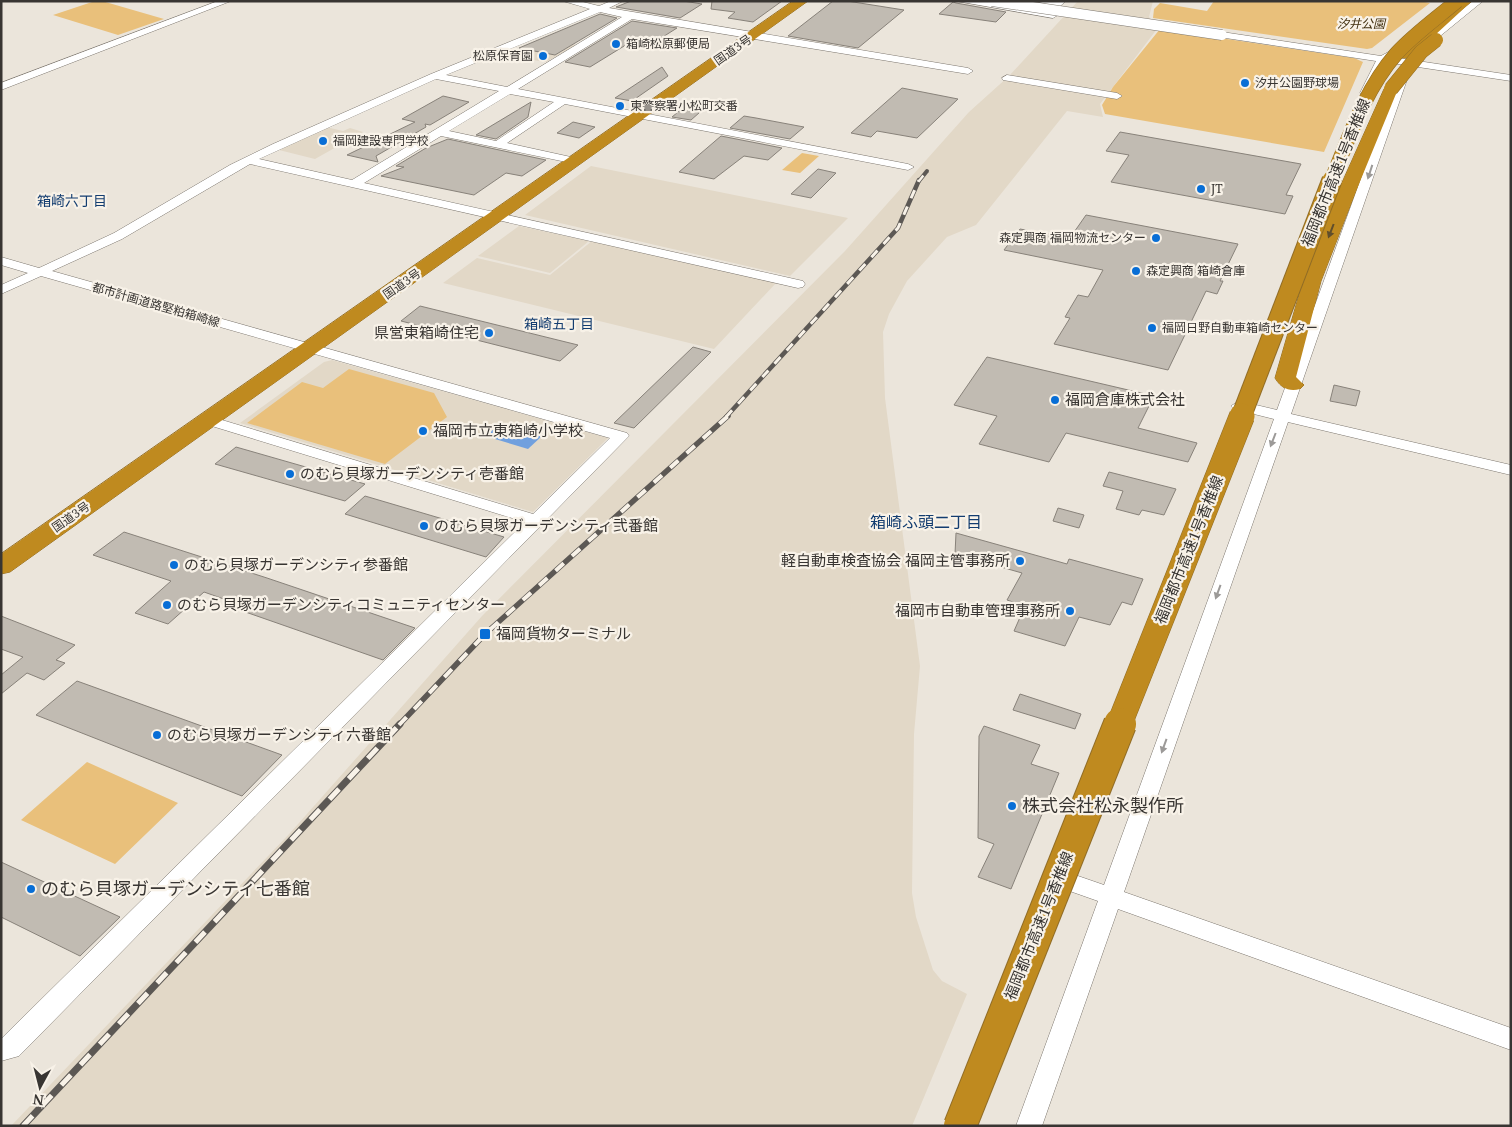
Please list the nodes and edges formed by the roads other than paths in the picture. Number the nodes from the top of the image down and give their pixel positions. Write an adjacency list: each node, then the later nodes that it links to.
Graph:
1 (227, 1): 29 (street)
2 (567, 1): 14 (street)
3 (619, 1): 16 (street)
4 (802, 1): 21 (highway, 国道3号)
5 (960, 1): 15 (street)
6 (992, 1): 20 (street, bridge)
7 (1023, 1): 15 (street)
8 (1038, 1): 9 (street)
9 (1062, 1)
10 (1444, 1): 22 (highway)
11 (1458, 1): 22 (street); 58 (highway, 福岡都市高速1号香椎線, bridge)
12 (1466, 1): 19 (highway, 福岡都市高速1号香椎線)
13 (1479, 1): 23 (street)
14 (581, 2): 16 (street)
15 (1012, 5): 17 (street); 20 (street, bridge)
16 (600, 9): 18 (street); 26 (street)
17 (1053, 15)
18 (631, 16): 21 (street); 30 (street)
19 (1436, 27): 46 (highway, one-way to 46, bridge); 59 (highway, 福岡都市高速1号香椎線)
20 (1223, 33): 22 (street)
21 (753, 36): 24 (street); 33 (highway, 国道3号)
22 (1384, 55): 23 (street); 47 (street)
23 (1410, 61): 25 (street); 28 (street); 46 (street, one-way to 46)
24 (968, 71)
25 (1511, 73)
26 (434, 76): 30 (street); 36 (street)
27 (1007, 78): 31 (street)
28 (1511, 78)
29 (1, 87)
30 (508, 90): 32 (street); 34 (street)
31 (1117, 96)
32 (564, 100): 33 (street); 35 (street)
33 (642, 115): 37 (highway, 国道3号); 38 (street)
34 (439, 132): 35 (street); 39 (street)
35 (498, 144): 37 (street)
36 (248, 160): 39 (street); 42 (street)
37 (576, 161): 40 (highway, 国道3号)
38 (908, 168)
39 (353, 184): 40 (street)
40 (499, 216): 43 (street); 45 (highway, 国道3号)
41 (1, 261): 42 (street, 都市計画道路堅粕箱崎線)
42 (41, 272): 44 (street); 45 (street, 都市計画道路堅粕箱崎線)
43 (798, 284)
44 (1, 290)
45 (311, 348): 49 (highway, 国道3号); 51 (street, 都市計画道路堅粕箱崎線)
46 (1293, 385): 48 (street)
47 (1240, 406): 48 (street); 53 (street)
48 (1283, 417): 50 (street); 54 (street, one-way to 54)
49 (207, 420): 51 (street); 52 (highway, 国道3号)
50 (1511, 470)
51 (535, 520): 56 (street)
52 (1, 566)
53 (1055, 877): 54 (street); 57 (street)
54 (1110, 897): 55 (street); 60 (street)
55 (1511, 1039)
56 (1, 1050)
57 (955, 1126)
58 (960, 1126)
59 (974, 1126)
60 (1029, 1126)

